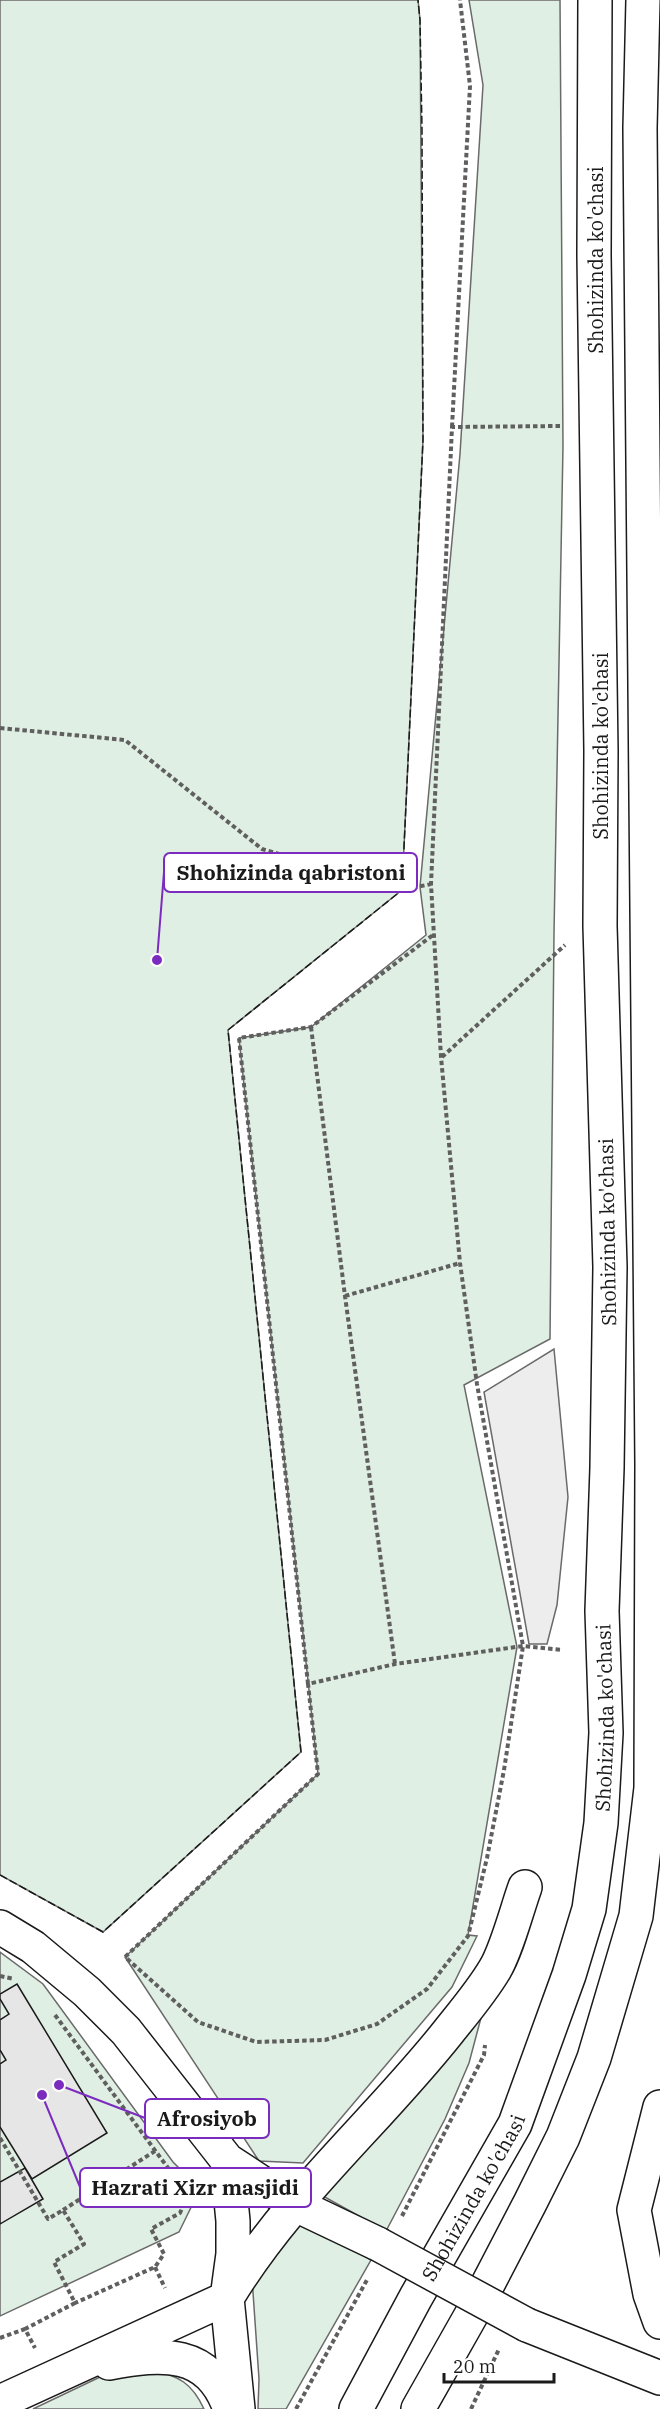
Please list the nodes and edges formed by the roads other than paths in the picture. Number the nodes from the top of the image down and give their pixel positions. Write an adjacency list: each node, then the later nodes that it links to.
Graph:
1 (596, 0): 15 (main road, Shohizinda ko'chasi)
2 (643, 0): 16 (main road)
3 (525, 1887): 7 (main road)
4 (0, 1927): 6 (main road)
5 (660, 2107): 9 (main road)
6 (227, 2160): 7 (main road); 8 (main road)
7 (294, 2204): 8 (main road); 11 (main road, bridge)
8 (227, 2298): 10 (main road); 14 (main road)
9 (660, 2322)
10 (60, 2374): 12 (main road); 13 (main road)
11 (660, 2378)
12 (0, 2402)
13 (230, 2409)
14 (238, 2409)
15 (356, 2409)
16 (418, 2409)

